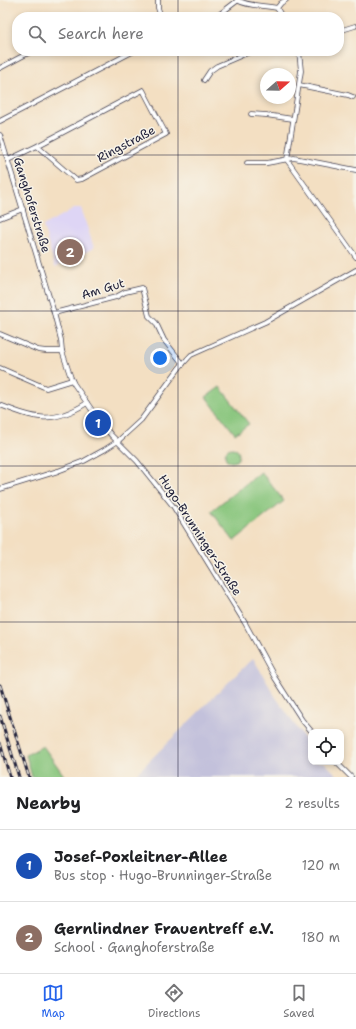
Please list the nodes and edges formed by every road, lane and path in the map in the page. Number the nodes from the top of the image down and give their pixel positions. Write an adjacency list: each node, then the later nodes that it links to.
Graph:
1 (158, 0): 5 (street)
2 (237, 0): 4 (street); 6 (street)
3 (286, 0): 4 (street)
4 (277, 8): 7 (street)
5 (160, 12)
6 (222, 12)
7 (279, 12)
8 (356, 25): 9 (street)
9 (344, 29)
10 (23, 56): 14 (street)
11 (124, 56): 20 (street)
12 (240, 56): 15 (street)
13 (300, 56): 16 (street)
14 (0, 68)
15 (204, 80)
16 (299, 85): 17 (street); 19 (street)
17 (353, 97)
18 (251, 114): 19 (street)
19 (293, 119): 25 (street)
20 (0, 121)
21 (0, 135): 22 (street, Ganghoferstraße)
22 (1, 142): 24 (street, Ganghoferstraße)
23 (38, 146): 23 (street, Ringstraße); 24 (street, Ringstraße)
24 (8, 160): 28 (street, Ganghoferstraße)
25 (287, 160): 26 (street); 27 (street); 30 (street)
26 (247, 163)
27 (356, 170)
28 (23, 210): 29 (street); 32 (street, Ganghoferstraße)
29 (0, 218)
30 (356, 257)
31 (356, 270): 35 (street)
32 (54, 313): 34 (street, Ganghoferstraße); 35 (street, Am Gut)
33 (0, 334): 34 (street)
34 (62, 351): 37 (street, Hugo-Brunninger-Straße)
35 (183, 364): 40 (street)
36 (0, 368): 37 (street)
37 (72, 380): 38 (street, Hugo-Brunninger-Straße)
38 (87, 403): 39 (street); 40 (street, Hugo-Brunninger-Straße)
39 (0, 405)
40 (118, 441): 41 (street); 42 (street, Hugo-Brunninger-Straße)
41 (0, 489)
42 (310, 729)
43 (339, 765): 44 (street)
44 (351, 777)

